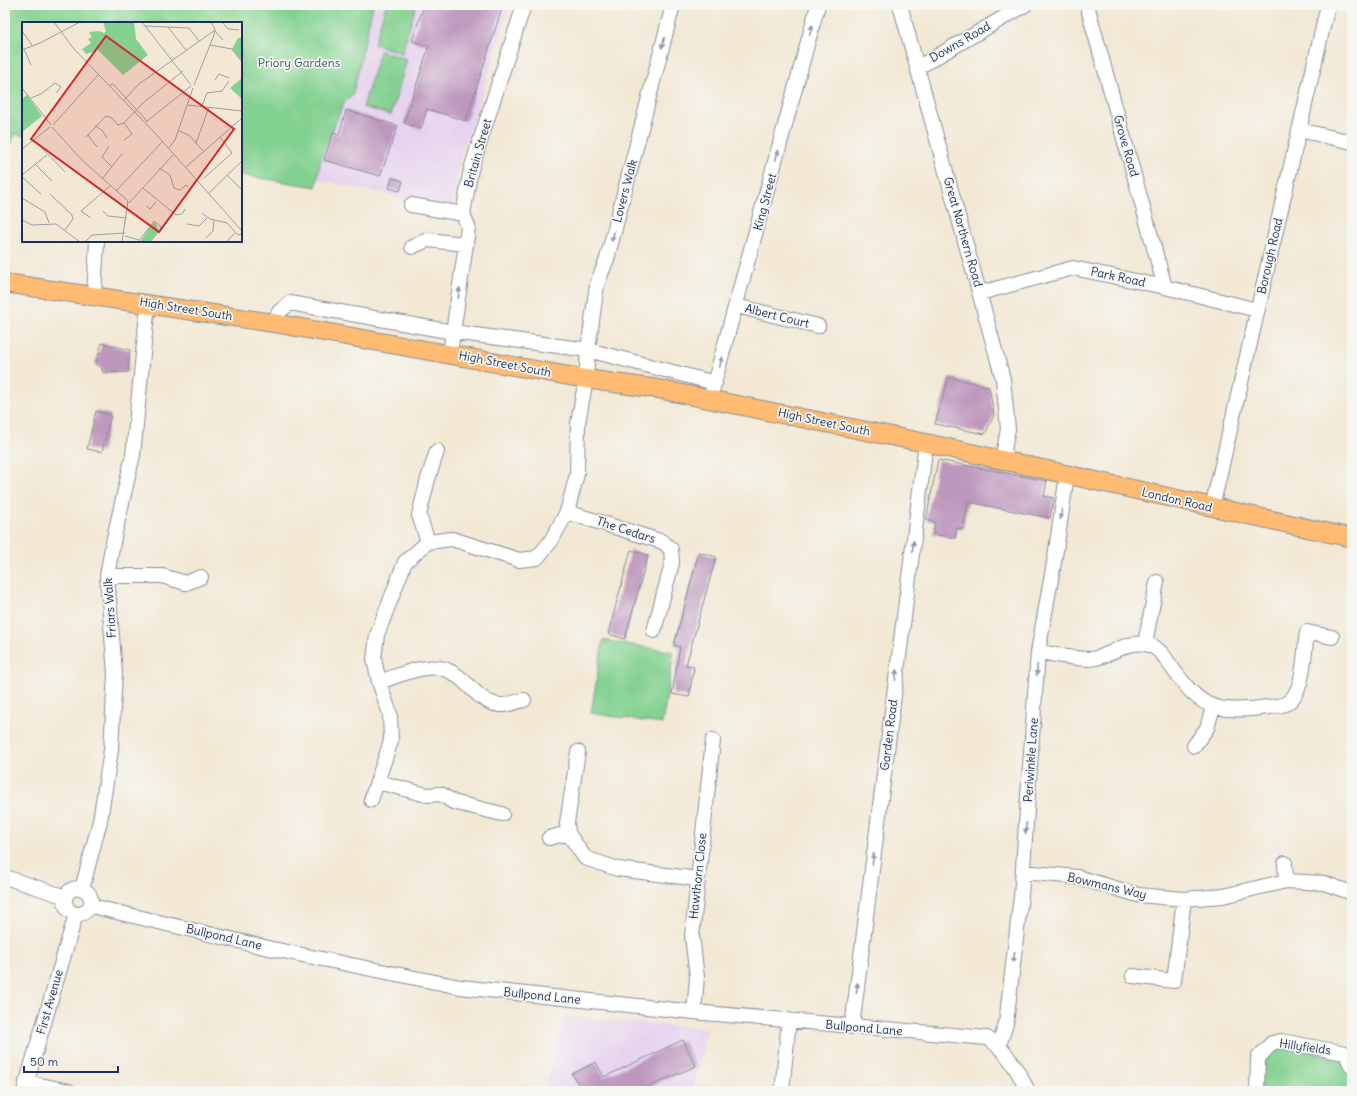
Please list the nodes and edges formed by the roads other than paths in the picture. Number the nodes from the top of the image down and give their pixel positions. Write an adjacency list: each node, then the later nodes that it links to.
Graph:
1 (524, 5): 12 (street, Britain Street)
2 (673, 5): 26 (street, Lovers Walk, one-way to 26)
3 (818, 5): 21 (street, King Street, one-way to 3)
4 (900, 5): 8 (street, Great Northern Road)
5 (1024, 5): 8 (street, Downs Road)
6 (1087, 5): 17 (street, Grove Road)
7 (1328, 5): 9 (street, Borough Road)
8 (917, 68): 18 (street, Great Northern Road)
9 (1299, 130): 10 (street); 22 (street, Borough Road)
10 (1352, 142)
11 (411, 205): 12 (street)
12 (463, 214): 14 (street, Britain Street)
13 (97, 242): 19 (street)
14 (466, 244): 15 (street); 25 (street, Britain Street, one-way to 14)
15 (412, 246)
16 (5, 283): 19 (main road, High Street South)
17 (1166, 287): 18 (street, Park Road); 22 (street, Park Road)
18 (980, 293): 32 (street, Great Northern Road)
19 (94, 296): 20 (main road, High Street South)
20 (148, 303): 23 (main road, High Street South); 38 (street, Friars Walk)
21 (737, 306): 24 (street, Albert Court); 29 (street, King Street, one-way to 21)
22 (1257, 310): 34 (street, Borough Road)
23 (274, 323): 25 (street); 27 (main road, High Street South)
24 (818, 326)
25 (453, 332): 26 (street); 27 (street, Britain Street)
26 (588, 350): 28 (street, Lovers Walk); 29 (street)
27 (450, 353): 28 (main road, High Street South)
28 (586, 379): 29 (main road, High Street South); 35 (street, Lovers Walk)
29 (713, 391): 30 (main road, High Street South)
30 (926, 443): 32 (main road, High Street South); 70 (street, Garden Road, one-way to 30)
31 (437, 451): 37 (street)
32 (1002, 461): 33 (main road, London Road)
33 (1067, 475): 34 (main road, London Road); 44 (street, Periwinkle Lane, one-way to 44)
34 (1212, 508): 36 (main road, London Road)
35 (567, 512): 37 (street, Lovers Walk); 41 (street, The Cedars)
36 (1352, 538)
37 (428, 542): 45 (street)
38 (107, 576): 39 (street); 61 (street, Friars Walk)
39 (201, 577)
40 (1157, 582): 43 (street)
41 (654, 631)
42 (1332, 637): 47 (street)
43 (1145, 644): 44 (street); 47 (street)
44 (1038, 652): 57 (street, Periwinkle Lane, one-way to 57)
45 (379, 682): 46 (street); 51 (street)
46 (524, 700)
47 (1213, 706): 49 (street)
48 (713, 740): 59 (street, Hawthorn Close)
49 (1194, 746)
50 (578, 752): 54 (street)
51 (378, 782): 52 (street); 53 (street)
52 (371, 800)
53 (502, 814)
54 (568, 833): 55 (street); 59 (street)
55 (549, 838)
56 (1285, 863): 60 (street)
57 (1023, 872): 64 (street, Bowmans Way); 71 (street, Periwinkle Lane, one-way to 71)
58 (5, 877): 63 (street)
59 (698, 879): 68 (street, Hawthorn Close)
60 (1286, 881): 62 (street, Bowmans Way); 64 (street, Bowmans Way)
61 (82, 889): 63 (street); 65 (street)
62 (1352, 893)
63 (66, 897): 66 (street)
64 (1184, 899): 67 (street)
65 (91, 906): 66 (street); 68 (street, Bullpond Lane)
66 (76, 914): 74 (street, First Avenue)
67 (1133, 976)
68 (694, 1012): 69 (street, Bullpond Lane)
69 (789, 1020): 70 (street, Bullpond Lane); 76 (street)
70 (852, 1027): 71 (street, Bullpond Lane)
71 (999, 1045): 77 (street)
72 (1348, 1049): 73 (street, Hillyfields); 78 (street, Hillyfields)
73 (1352, 1067)
74 (25, 1087): 75 (street)
75 (69, 1091)
76 (782, 1091)
77 (1028, 1091)
78 (1257, 1091)

